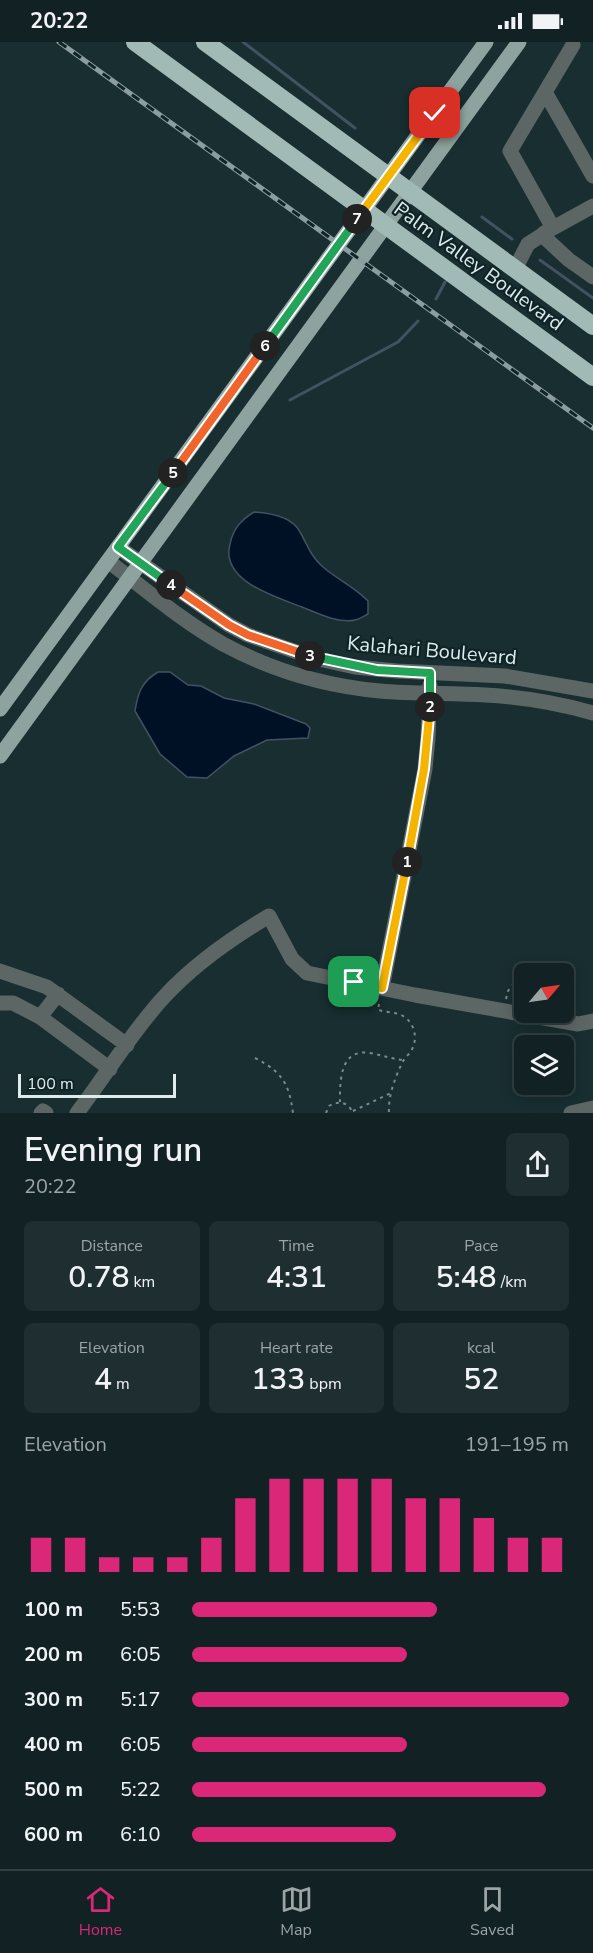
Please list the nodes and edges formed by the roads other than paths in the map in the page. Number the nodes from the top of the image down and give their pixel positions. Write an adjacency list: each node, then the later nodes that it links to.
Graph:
1 (135, 42): 13 (highway, Palm Valley Boulevard)
2 (205, 42): 10 (highway, Palm Valley Boulevard)
3 (486, 42): 14 (main road)
4 (519, 42): 16 (main road)
5 (573, 45): 6 (street)
6 (545, 92): 7 (street); 9 (street)
7 (593, 176)
8 (593, 206): 9 (street)
9 (548, 232): 10 (street); 11 (street)
10 (515, 269): 12 (highway, Palm Valley Boulevard)
11 (593, 277)
12 (593, 326)
13 (593, 377)
14 (118, 547): 15 (main road); 16 (street, Kalahari Boulevard)
15 (108, 561): 17 (street, Kalahari Boulevard); 21 (main road)
16 (141, 563): 17 (main road); 18 (street, Kalahari Boulevard)
17 (130, 578): 20 (street, Kalahari Boulevard); 23 (main road)
18 (430, 673): 19 (street, Kalahari Boulevard); 20 (street)
19 (593, 691)
20 (430, 693): 22 (street, Kalahari Boulevard); 25 (street)
21 (0, 709)
22 (593, 713)
23 (0, 756)
24 (0, 970): 26 (street)
25 (382, 988): 29 (street); 30 (street)
26 (58, 994): 28 (street); 30 (street)
27 (0, 1003): 28 (street)
28 (40, 1017): 31 (street)
29 (593, 1021)
30 (127, 1044): 31 (street)
31 (110, 1069): 33 (street)
32 (593, 1108): 34 (street)
33 (77, 1113)
34 (571, 1113)

